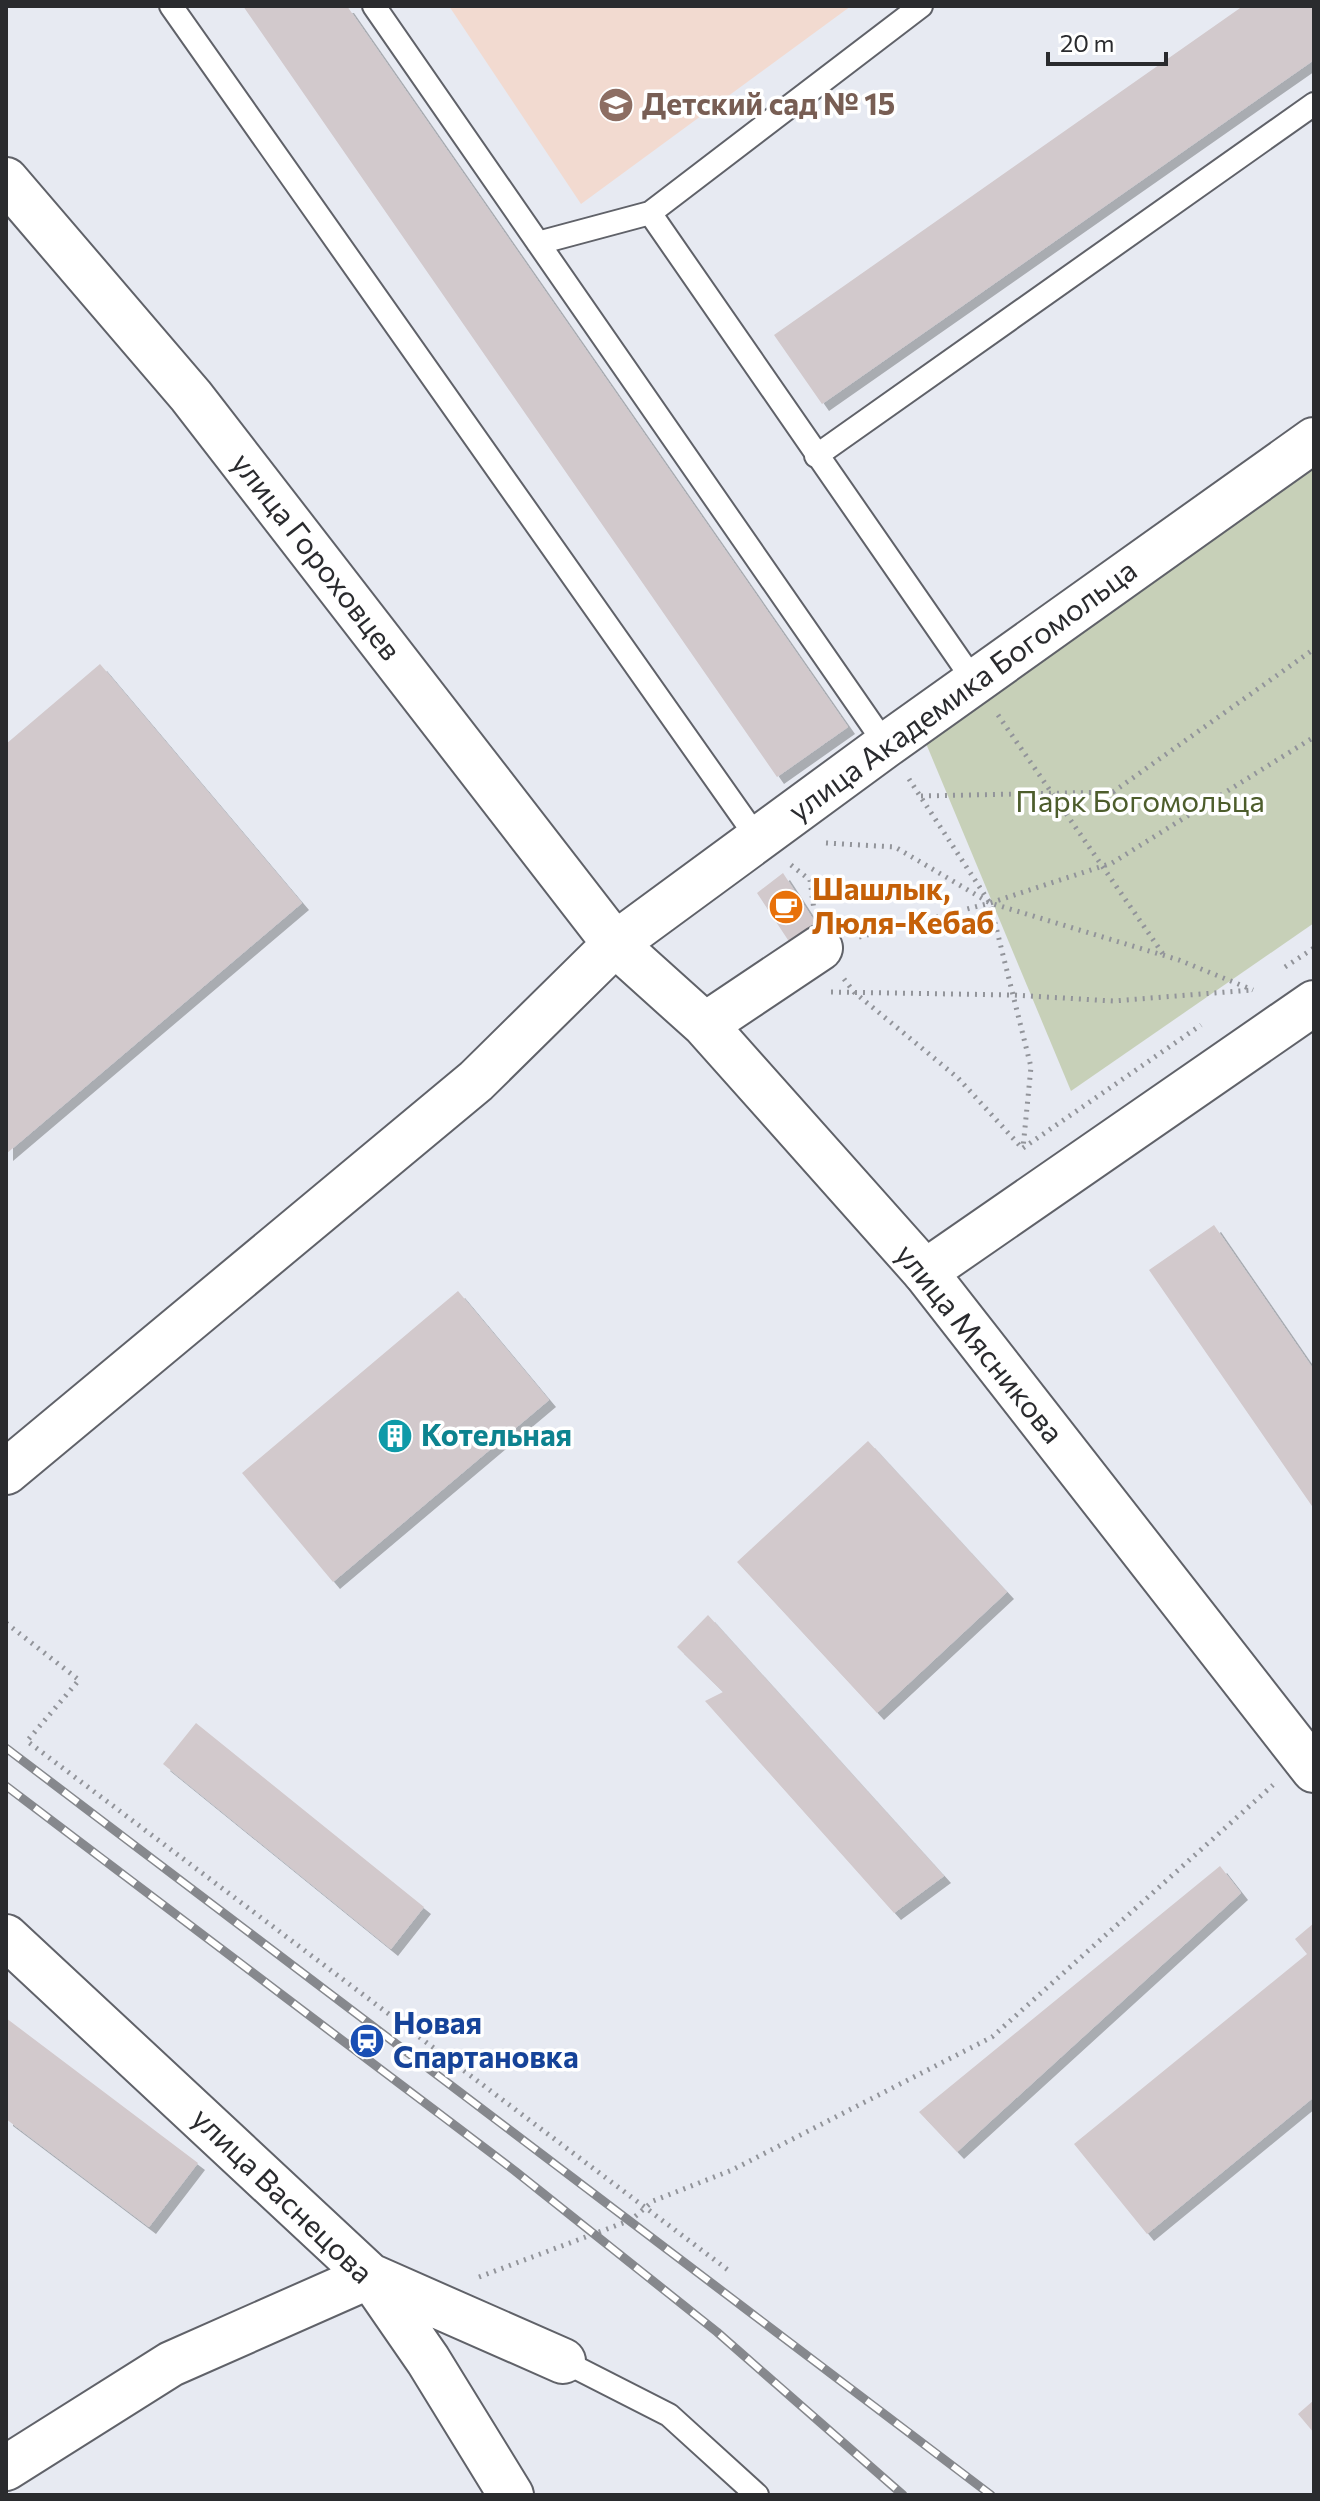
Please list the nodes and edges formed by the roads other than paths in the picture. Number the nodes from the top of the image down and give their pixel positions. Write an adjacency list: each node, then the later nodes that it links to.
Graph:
1 (171, 6): 12 (lane)
2 (374, 6): 7 (lane)
3 (921, 6): 6 (lane)
4 (1314, 104): 9 (lane)
5 (6, 180): 13 (street, улица Гороховцев)
6 (650, 213): 7 (lane); 9 (lane)
7 (538, 243): 11 (lane)
8 (1314, 440): 10 (street, улица Академика Богомольца)
9 (816, 456): 10 (lane)
10 (974, 681): 11 (street, улица Академика Богомольца)
11 (886, 745): 12 (street, улица Академика Богомольца)
12 (758, 839): 13 (street, улица Академика Богомольца)
13 (615, 944): 16 (street, улица Мясникова); 18 (street, улица Академика Богомольца)
14 (820, 948): 16 (street)
15 (1314, 1003): 17 (street)
16 (705, 1025): 17 (street, улица Мясникова)
17 (925, 1272): 19 (street, улица Мясникова)
18 (6, 1472)
19 (1308, 1764)
20 (6, 1937): 21 (street, улица Васнецова)
21 (370, 2276): 22 (street); 23 (street); 24 (street, улица Васнецова)
22 (563, 2361): 25 (lane)
23 (6, 2468)
24 (511, 2495)
25 (757, 2495)

